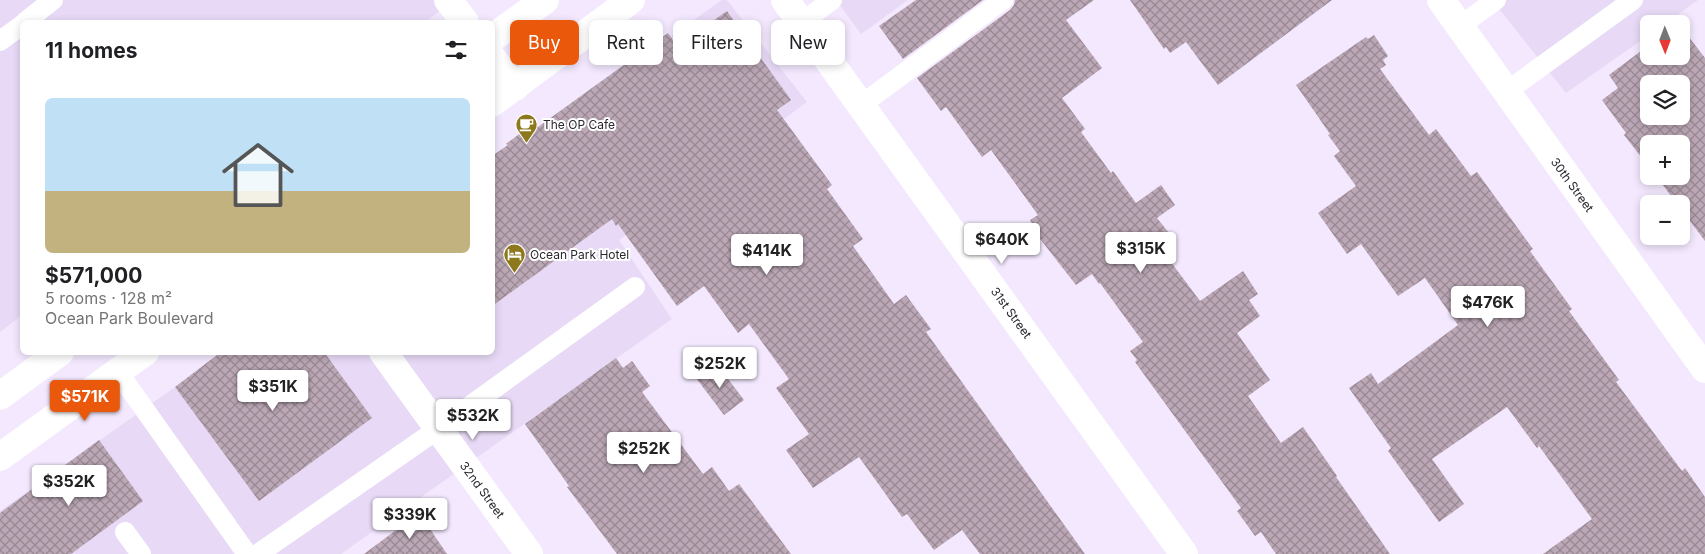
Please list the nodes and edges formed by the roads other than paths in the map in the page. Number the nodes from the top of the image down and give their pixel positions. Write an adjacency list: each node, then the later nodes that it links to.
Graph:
1 (53, 0): 11 (lane)
2 (448, 0): 12 (street)
3 (545, 0): 17 (street)
4 (631, 0): 21 (street)
5 (785, 0): 13 (street, 31st Street)
6 (832, 0): 14 (lane)
7 (1004, 0): 24 (lane)
8 (1441, 0): 15 (street, 30th Street)
9 (1496, 0): 15 (lane)
10 (1632, 0): 22 (lane)
11 (29, 20)
12 (463, 20)
13 (799, 20)
14 (805, 20)
15 (1460, 26): 22 (street, 30th Street)
16 (20, 27): 18 (lane)
17 (495, 36)
18 (0, 41)
19 (495, 62): 21 (street)
20 (832, 65): 24 (street, 31st Street)
21 (515, 87): 23 (street)
22 (1506, 92): 29 (street, 30th Street)
23 (495, 101)
24 (861, 105): 39 (street, 31st Street)
25 (635, 287): 32 (lane)
26 (56, 355): 31 (street)
27 (141, 355): 30 (street)
28 (385, 355): 32 (street, 32nd Street)
29 (1705, 369)
30 (118, 372): 33 (street); 36 (lane)
31 (0, 396)
32 (438, 429): 37 (lane); 38 (street, 32nd Street)
33 (0, 457)
34 (125, 532): 35 (lane)
35 (141, 554)
36 (247, 554)
37 (258, 554)
38 (529, 554)
39 (1184, 554)

